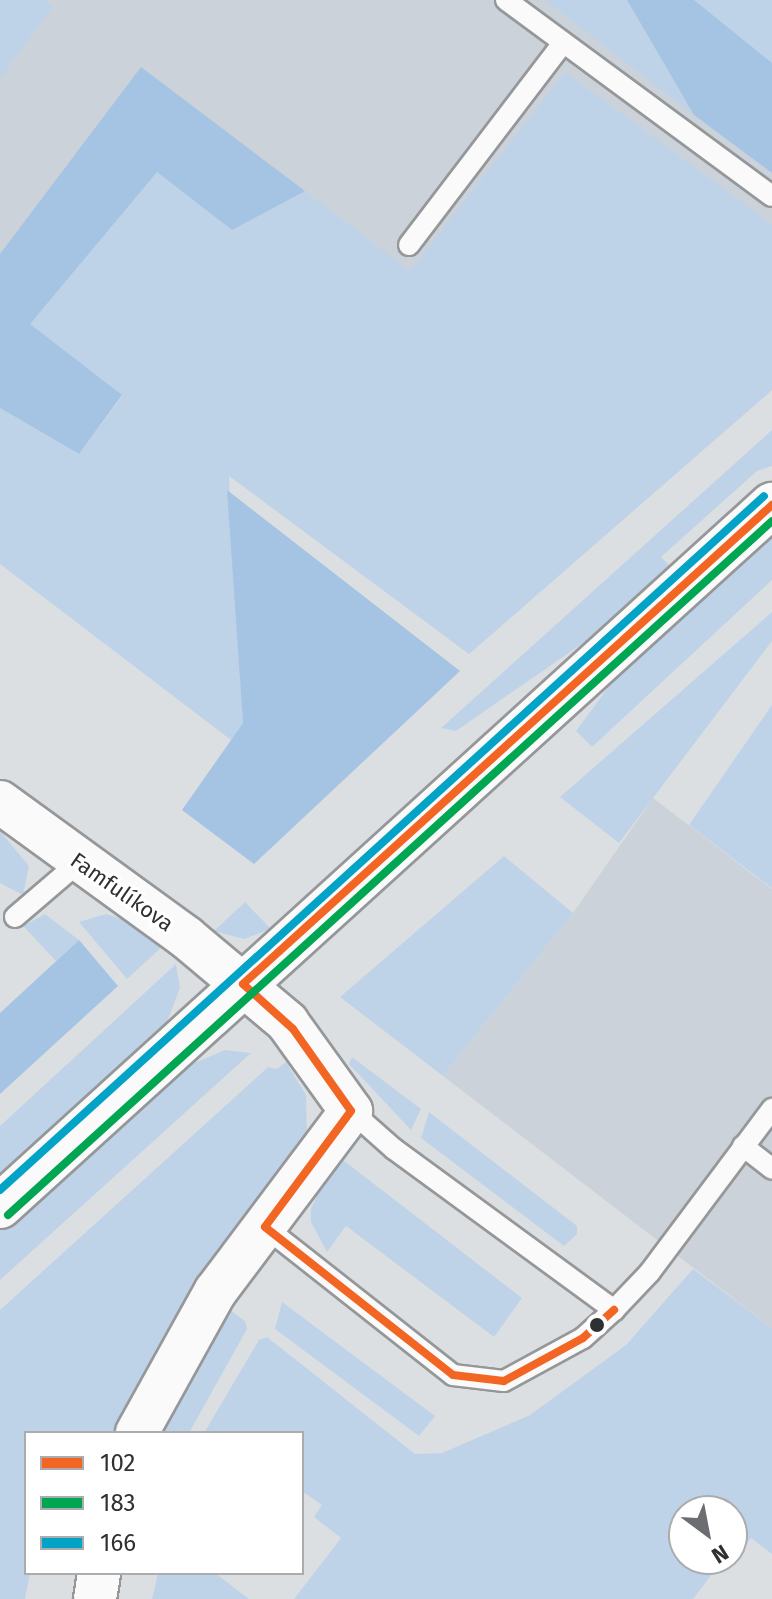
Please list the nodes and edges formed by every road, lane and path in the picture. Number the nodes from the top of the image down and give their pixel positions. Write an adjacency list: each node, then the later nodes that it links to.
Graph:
1 (506, 0): 2 (lane)
2 (563, 43): 3 (lane); 4 (lane)
3 (772, 196)
4 (409, 245)
5 (772, 505): 9 (street)
6 (0, 802): 7 (street, Famfulíkova)
7 (78, 863): 8 (lane); 9 (street, Famfulíkova)
8 (15, 917)
9 (243, 984): 11 (street, Famfulíkova); 14 (street)
10 (772, 1109): 12 (lane)
11 (351, 1111): 15 (street); 16 (lane)
12 (743, 1146): 13 (lane); 16 (lane)
13 (772, 1169)
14 (0, 1206)
15 (265, 1227): 16 (lane); 17 (street)
16 (614, 1310)
17 (138, 1431)
18 (99, 1575): 19 (street)
19 (95, 1599)

